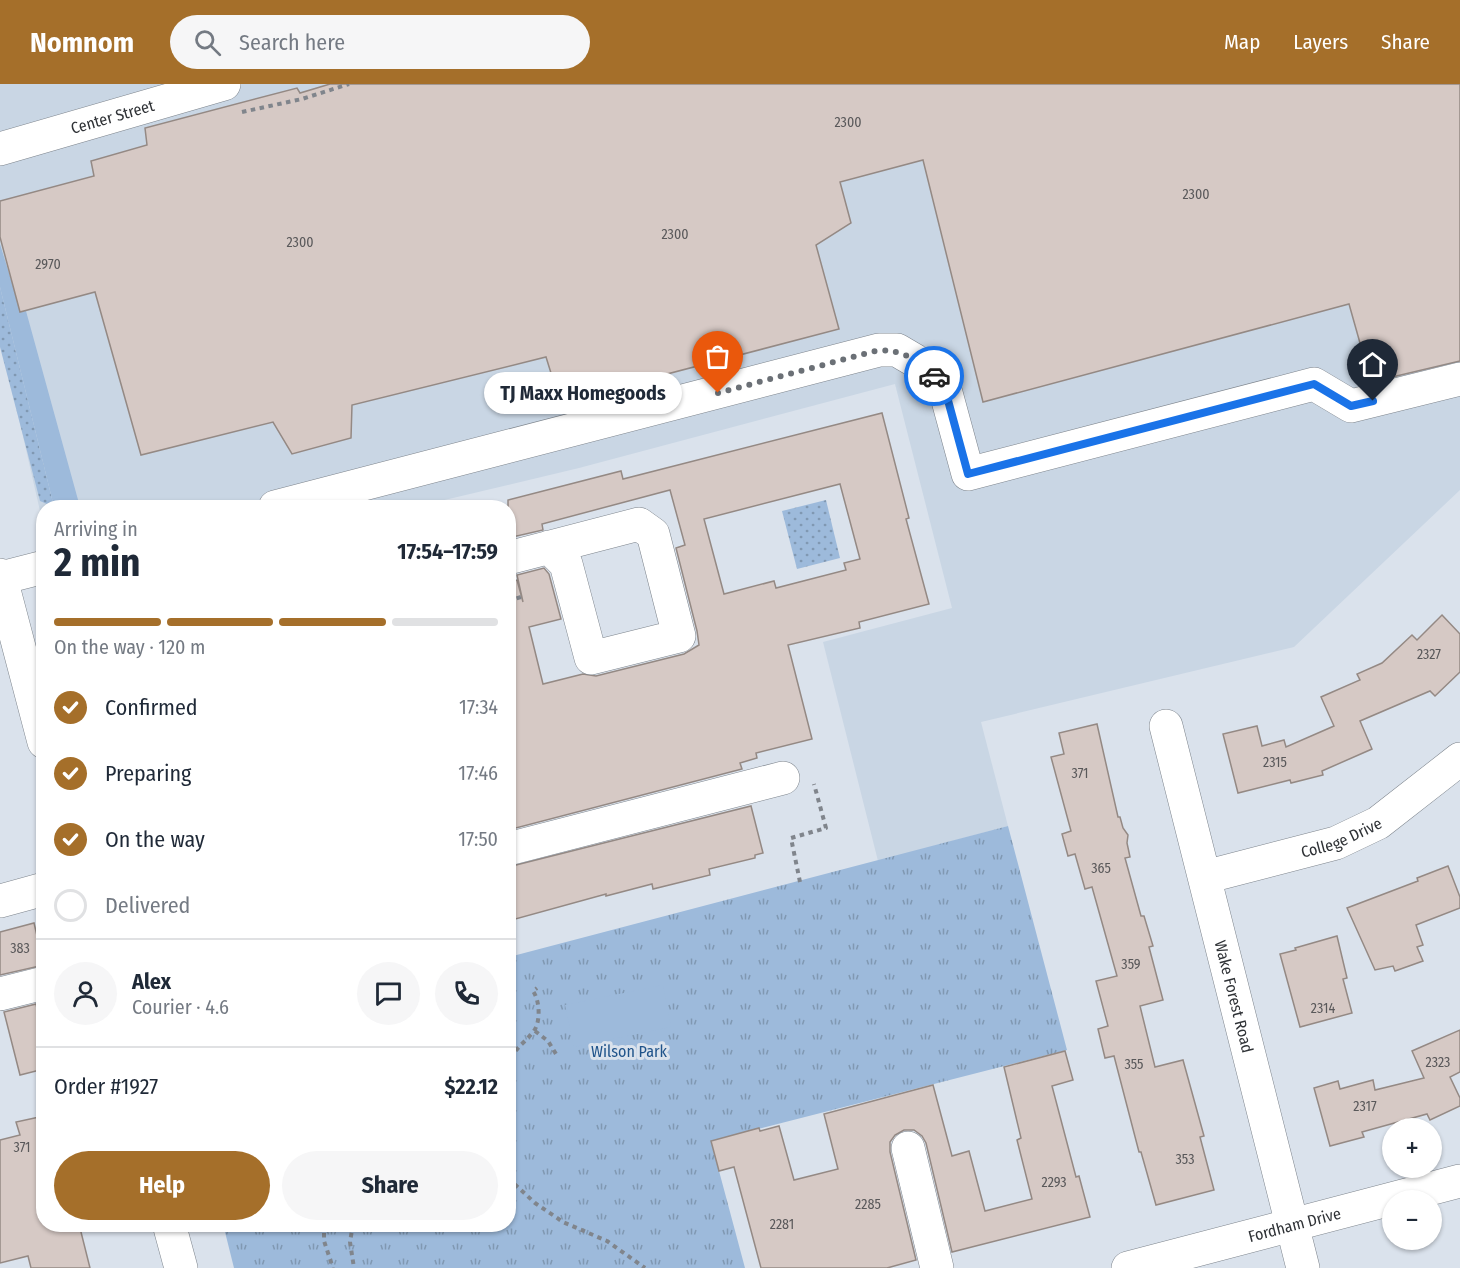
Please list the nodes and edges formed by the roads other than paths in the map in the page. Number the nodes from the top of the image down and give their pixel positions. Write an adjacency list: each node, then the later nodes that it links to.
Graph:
1 (224, 84): 2 (street, Center Street)
2 (0, 149)
3 (1460, 379): 4 (street)
4 (303, 500)
5 (549, 547): 5 (street); 6 (street)
6 (516, 556)
7 (36, 569): 8 (street)
8 (0, 577): 9 (street)
9 (6, 625): 10 (street)
10 (36, 709)
11 (1166, 726): 15 (street, Wake Forest Road)
12 (1460, 759): 15 (street, College Drive)
13 (783, 778): 14 (street)
14 (516, 847)
15 (1205, 877): 22 (street, Wake Forest Road)
16 (36, 891): 17 (street)
17 (0, 901)
18 (36, 985): 19 (street)
19 (0, 993)
20 (908, 1148): 25 (street)
21 (1460, 1181): 22 (street, Fordham Drive)
22 (1292, 1224): 26 (street, Fordham Drive); 27 (street, Wake Forest Road)
23 (172, 1232): 24 (street)
24 (181, 1268)
25 (937, 1268)
26 (1128, 1268)
27 (1303, 1268)

